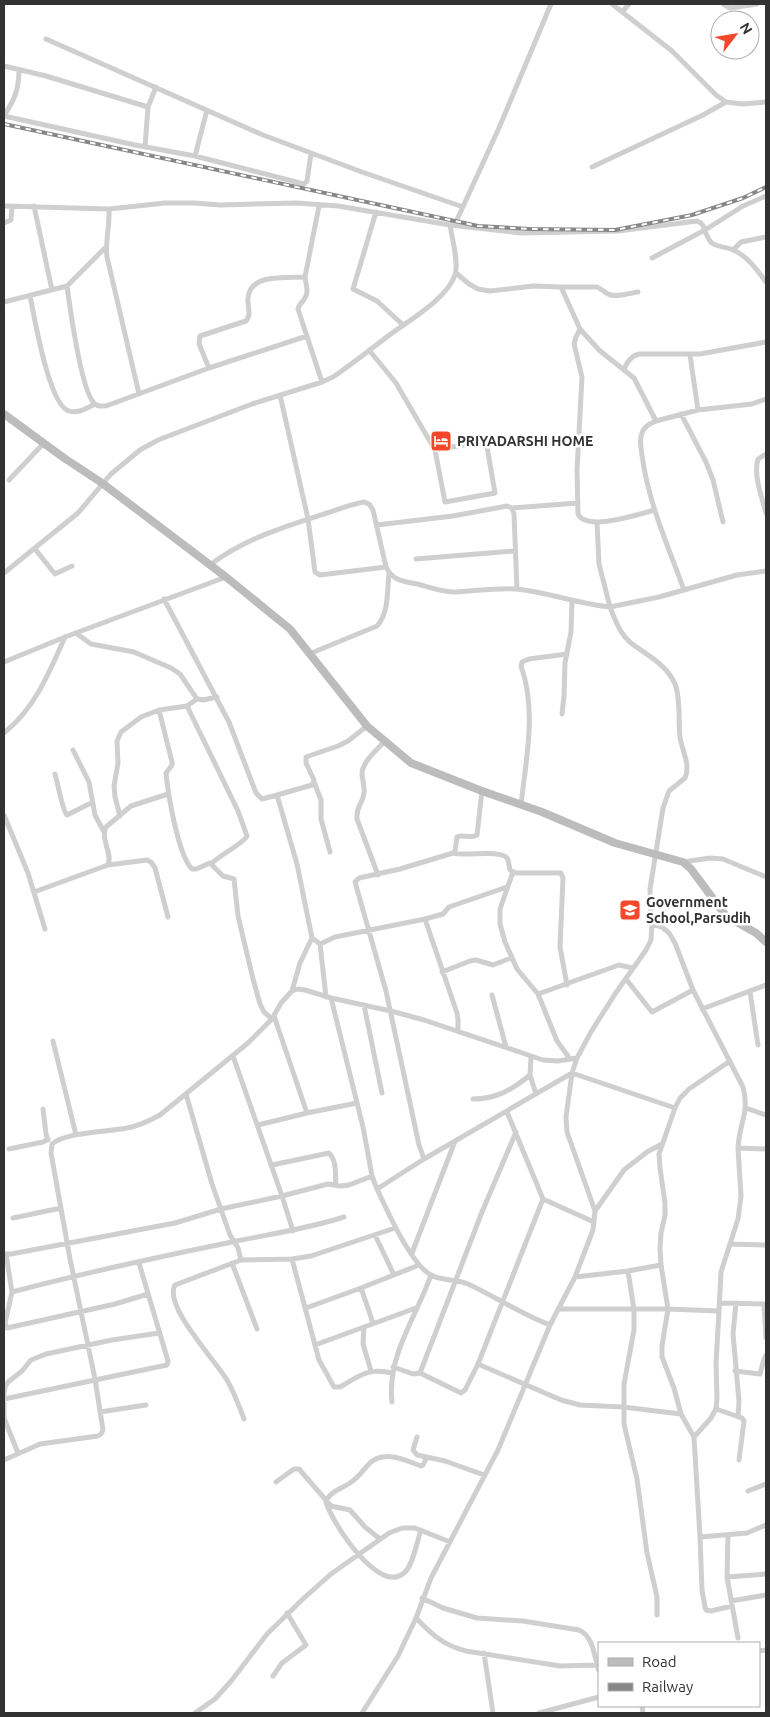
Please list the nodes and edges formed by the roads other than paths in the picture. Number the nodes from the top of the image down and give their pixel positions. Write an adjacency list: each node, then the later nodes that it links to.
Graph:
1 (551, 4): 25 (street)
2 (612, 4): 6 (street)
3 (629, 4): 6 (street)
4 (723, 4): 5 (street)
5 (757, 4)
6 (623, 12): 11 (street)
7 (46, 38): 10 (street)
8 (4, 66): 9 (street)
9 (19, 70): 13 (street); 15 (street)
10 (156, 87): 13 (street); 14 (street)
11 (726, 102): 12 (street); 19 (street)
12 (766, 102)
13 (148, 107): 16 (street)
14 (206, 110): 17 (street); 18 (street)
15 (4, 115): 16 (street)
16 (145, 146): 18 (street)
17 (311, 154): 18 (street); 25 (street)
18 (195, 156)
19 (592, 167)
20 (766, 196): 30 (street)
21 (4, 206): 22 (street)
22 (12, 206): 23 (street); 28 (street)
23 (34, 206): 26 (street); 40 (street)
24 (319, 206): 26 (street); 27 (street); 36 (street)
25 (463, 207): 29 (street)
26 (109, 209): 32 (street)
27 (376, 212): 29 (street); 44 (street)
28 (4, 223)
29 (450, 225): 30 (street); 35 (street)
30 (705, 230): 33 (street); 34 (street)
31 (766, 237): 33 (street)
32 (106, 247): 38 (street); 53 (street)
33 (733, 250): 37 (street)
34 (652, 258)
35 (456, 273): 39 (street); 44 (street)
36 (305, 277): 46 (street); 50 (street)
37 (766, 282)
38 (67, 286): 40 (street); 56 (street)
39 (562, 287): 41 (street); 45 (street)
40 (52, 290): 42 (street)
41 (638, 292)
42 (30, 296): 43 (street); 56 (street)
43 (4, 302)
44 (403, 325): 48 (street)
45 (580, 329): 51 (street); 66 (street)
46 (307, 336): 50 (street); 52 (street)
47 (766, 342): 49 (street)
48 (370, 350): 52 (street); 62 (street)
49 (690, 355): 51 (street); 57 (street)
50 (209, 368): 53 (street)
51 (624, 369): 60 (street)
52 (322, 382): 54 (street)
53 (139, 394): 56 (street)
54 (280, 395): 65 (street); 70 (street)
55 (766, 399): 57 (street)
56 (95, 404)
57 (698, 410): 59 (street)
58 (4, 414): 61 (main road)
59 (681, 414): 60 (street); 72 (street)
60 (656, 420): 68 (street)
61 (44, 444): 64 (street); 65 (main road)
62 (435, 450): 62 (street)
63 (766, 454): 69 (street)
64 (9, 480)
65 (102, 483): 74 (street); 77 (main road)
66 (578, 503): 67 (street); 71 (street)
67 (512, 508): 73 (street); 75 (street)
68 (655, 510): 71 (street); 85 (street)
69 (766, 513)
70 (308, 519): 73 (street); 77 (street); 79 (street)
71 (597, 522): 88 (street)
72 (724, 522)
73 (377, 525): 79 (street)
74 (35, 549): 78 (street); 81 (street)
75 (514, 551): 76 (street); 84 (street)
76 (416, 560)
77 (210, 565): 83 (main road)
78 (72, 566)
79 (386, 567): 82 (street)
80 (766, 571): 85 (street)
81 (4, 573)
82 (389, 574): 84 (street); 91 (street)
83 (226, 577): 86 (street); 91 (main road)
84 (517, 590): 87 (street)
85 (684, 590): 88 (street)
86 (164, 599): 89 (street); 94 (street)
87 (572, 601): 88 (street); 92 (street)
88 (610, 607): 115 (street)
89 (76, 633): 90 (street); 95 (street)
90 (65, 637): 93 (street); 100 (street)
91 (310, 654): 99 (main road)
92 (567, 654): 98 (street); 109 (street)
93 (4, 662)
94 (217, 697): 95 (street); 107 (street)
95 (197, 699): 96 (street)
96 (187, 706): 97 (street); 117 (street)
97 (159, 710): 106 (street); 111 (street)
98 (562, 714)
99 (367, 726): 101 (main road); 104 (street)
100 (4, 733)
101 (385, 741): 105 (main road); 120 (street)
102 (73, 750): 108 (street)
103 (55, 774): 108 (street)
104 (314, 782): 107 (street); 113 (street)
105 (482, 791): 109 (main road); 114 (street)
106 (168, 794): 111 (street); 117 (street)
107 (276, 795): 129 (street)
108 (92, 803): 112 (street)
109 (521, 805): 115 (main road)
110 (4, 815): 123 (street)
111 (120, 816): 112 (street)
112 (104, 832): 118 (street)
113 (330, 852)
114 (453, 853): 119 (street); 120 (street)
115 (655, 853): 116 (main road); 126 (street)
116 (683, 862): 121 (street); 130 (main road)
117 (212, 863): 147 (street)
118 (108, 865): 123 (street); 124 (street)
119 (513, 872): 122 (street); 136 (street)
120 (378, 875): 128 (street)
121 (766, 877)
122 (507, 887): 125 (street); 132 (street)
123 (34, 892): 127 (street)
124 (168, 917)
125 (425, 919): 128 (street); 134 (street)
126 (652, 924): 133 (street); 138 (street)
127 (45, 929)
128 (369, 931): 131 (street); 146 (street)
129 (312, 938): 131 (street); 139 (street)
130 (766, 942)
131 (320, 944): 143 (street)
132 (511, 958): 134 (street); 141 (street)
133 (633, 968): 135 (street); 136 (street)
134 (442, 972): 148 (street)
135 (626, 978): 138 (street); 154 (street)
136 (567, 985): 141 (street)
137 (766, 985): 140 (street)
138 (693, 990): 145 (street)
139 (292, 991): 143 (street); 147 (street)
140 (750, 992): 145 (street); 150 (street)
141 (538, 994): 155 (street)
142 (492, 995): 151 (street)
143 (328, 998): 144 (street); 163 (street)
144 (364, 1005): 146 (street); 159 (street)
145 (702, 1010): 156 (street)
146 (391, 1011): 148 (street); 180 (street)
147 (273, 1017): 152 (street); 168 (street)
148 (458, 1031): 151 (street)
149 (53, 1042): 172 (street)
150 (758, 1045)
151 (506, 1047): 153 (street)
152 (233, 1056): 160 (street); 170 (street)
153 (532, 1057): 155 (street); 158 (street)
154 (578, 1058): 155 (street); 157 (street)
155 (570, 1059)
156 (730, 1060): 164 (street); 165 (street)
157 (572, 1073): 161 (street); 164 (street); 189 (street)
158 (530, 1075): 161 (street); 162 (street)
159 (382, 1092)
160 (186, 1094): 172 (street); 188 (street)
161 (536, 1094): 167 (street)
162 (472, 1099)
163 (357, 1103): 168 (street); 182 (street)
164 (674, 1108): 176 (street)
165 (746, 1108): 169 (street); 177 (street)
166 (43, 1109): 173 (street)
167 (507, 1112): 171 (street); 174 (street)
168 (307, 1113): 170 (street)
169 (766, 1115)
170 (258, 1126): 181 (street)
171 (516, 1132): 186 (street); 213 (street)
172 (76, 1135): 175 (street)
173 (48, 1139): 175 (street); 178 (street)
174 (456, 1140): 180 (street); 201 (street)
175 (52, 1144): 187 (street)
176 (662, 1144): 189 (street); 207 (street)
177 (738, 1148): 179 (street); 198 (street)
178 (9, 1149)
179 (766, 1150)
180 (424, 1159): 184 (street)
181 (272, 1165): 183 (street); 185 (street)
182 (372, 1176): 183 (street); 184 (street)
183 (336, 1185): 185 (street)
184 (377, 1188): 193 (street)
185 (282, 1196): 188 (street); 194 (street)
186 (543, 1199): 192 (street); 217 (street)
187 (61, 1208): 191 (street); 197 (street)
188 (221, 1208): 196 (street); 197 (street)
189 (595, 1211): 192 (street)
190 (344, 1217): 194 (street)
191 (13, 1218)
192 (594, 1222): 212 (street)
193 (395, 1228): 195 (street); 201 (street)
194 (293, 1231): 196 (street)
195 (375, 1235): 203 (street); 209 (street)
196 (234, 1242): 202 (street); 204 (street)
197 (68, 1244): 200 (street); 210 (street)
198 (730, 1244): 199 (street); 218 (street)
199 (766, 1245)
200 (5, 1254): 215 (street)
201 (412, 1254): 206 (street)
202 (242, 1260): 203 (street); 205 (street)
203 (292, 1260): 221 (street)
204 (138, 1263): 210 (street); 216 (street)
205 (232, 1263): 231 (street); 252 (street)
206 (419, 1265): 209 (street); 211 (street)
207 (661, 1265): 208 (street); 224 (street)
208 (628, 1272): 212 (street); 225 (street)
209 (394, 1275): 214 (street)
210 (73, 1276): 215 (street); 226 (street)
211 (431, 1276): 213 (street); 222 (street)
212 (575, 1277): 223 (street)
213 (456, 1280): 217 (street); 241 (street)
214 (361, 1288): 221 (street); 228 (street)
215 (12, 1292): 226 (street)
216 (148, 1294): 226 (street); 232 (street)
217 (502, 1302): 229 (street); 237 (street)
218 (720, 1302): 219 (street); 227 (street)
219 (736, 1303): 220 (street); 240 (street)
220 (765, 1304): 233 (street)
221 (306, 1308): 234 (street)
222 (416, 1308): 228 (street); 238 (street)
223 (558, 1309): 225 (street); 229 (street)
224 (668, 1309): 225 (street); 227 (street); 250 (street)
225 (634, 1310): 247 (street)
226 (80, 1311): 235 (street)
227 (719, 1311): 248 (street)
228 (373, 1324): 230 (street)
229 (550, 1325): 243 (street)
230 (364, 1327): 234 (street); 239 (street)
231 (257, 1329)
232 (159, 1333): 235 (street); 242 (street)
233 (766, 1338)
234 (315, 1345): 239 (street)
235 (88, 1346): 242 (street); 244 (street)
236 (766, 1355): 240 (street)
237 (478, 1364): 241 (street); 243 (street)
238 (393, 1370): 239 (street); 241 (street); 245 (street)
239 (371, 1371)
240 (736, 1371): 251 (street)
241 (420, 1374)
242 (95, 1379): 244 (street); 249 (street)
243 (525, 1385): 247 (street); 259 (street)
244 (4, 1399): 255 (street)
245 (392, 1402)
246 (146, 1406): 249 (street)
247 (623, 1407): 250 (street); 277 (street)
248 (716, 1409): 251 (street); 254 (street)
249 (100, 1412): 255 (street)
250 (681, 1414): 254 (street)
251 (738, 1416): 258 (street)
252 (244, 1419)
253 (417, 1437): 256 (street)
254 (694, 1437): 267 (street)
255 (18, 1453): 257 (street)
256 (427, 1457): 259 (street); 263 (street)
257 (4, 1460)
258 (740, 1460)
259 (484, 1475): 269 (street)
260 (276, 1482): 263 (street)
261 (766, 1484): 262 (street)
262 (748, 1491)
263 (326, 1502): 268 (street); 270 (street)
264 (766, 1525): 266 (street)
265 (421, 1530): 268 (street); 269 (street); 270 (street)
266 (728, 1535): 267 (street); 272 (street)
267 (700, 1537): 275 (street)
268 (380, 1539): 270 (street)
269 (450, 1542): 274 (street)
270 (359, 1554): 276 (street)
271 (766, 1574): 272 (street)
272 (727, 1577): 275 (street)
273 (766, 1595): 275 (street)
274 (422, 1598): 278 (street); 281 (street)
275 (731, 1604): 279 (street)
276 (287, 1613): 282 (street); 284 (street)
277 (657, 1616)
278 (416, 1618): 280 (street); 285 (street)
279 (738, 1638)
280 (484, 1653): 281 (street); 286 (street)
281 (598, 1668)
282 (273, 1676)
283 (598, 1697): 287 (street)
284 (195, 1713)
285 (362, 1713)
286 (493, 1713)
287 (539, 1713)

